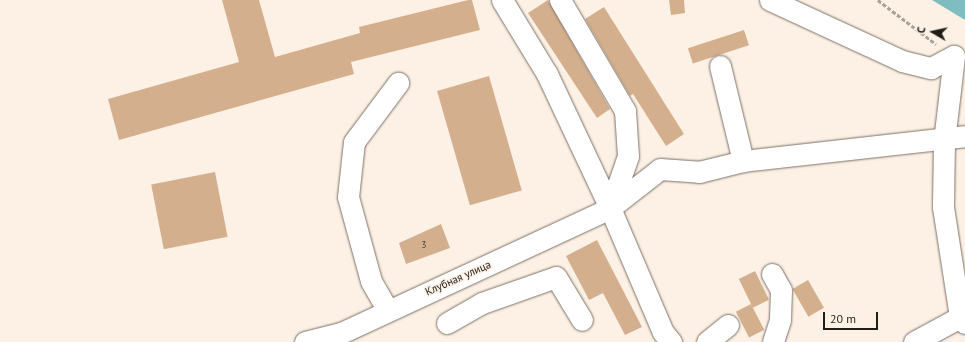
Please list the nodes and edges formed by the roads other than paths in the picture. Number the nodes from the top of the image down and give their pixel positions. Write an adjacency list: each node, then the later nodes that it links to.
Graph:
1 (502, 0): 9 (street)
2 (560, 0): 9 (street)
3 (770, 0): 7 (street)
4 (720, 66): 8 (street)
5 (398, 83): 13 (street)
6 (965, 136): 7 (street, Клубная улица)
7 (944, 140): 8 (street, Клубная улица); 14 (street)
8 (743, 161): 9 (street, Клубная улица)
9 (610, 208): 11 (street, Клубная улица); 19 (street)
10 (772, 274): 21 (street)
11 (462, 277): 12 (street); 13 (street, Клубная улица)
12 (482, 304): 15 (street); 16 (street)
13 (387, 309): 18 (street, Клубная улица)
14 (963, 316): 22 (street)
15 (582, 320)
16 (447, 324)
17 (728, 325): 20 (street)
18 (305, 342)
19 (671, 342)
20 (707, 342)
21 (773, 342)
22 (914, 342)

